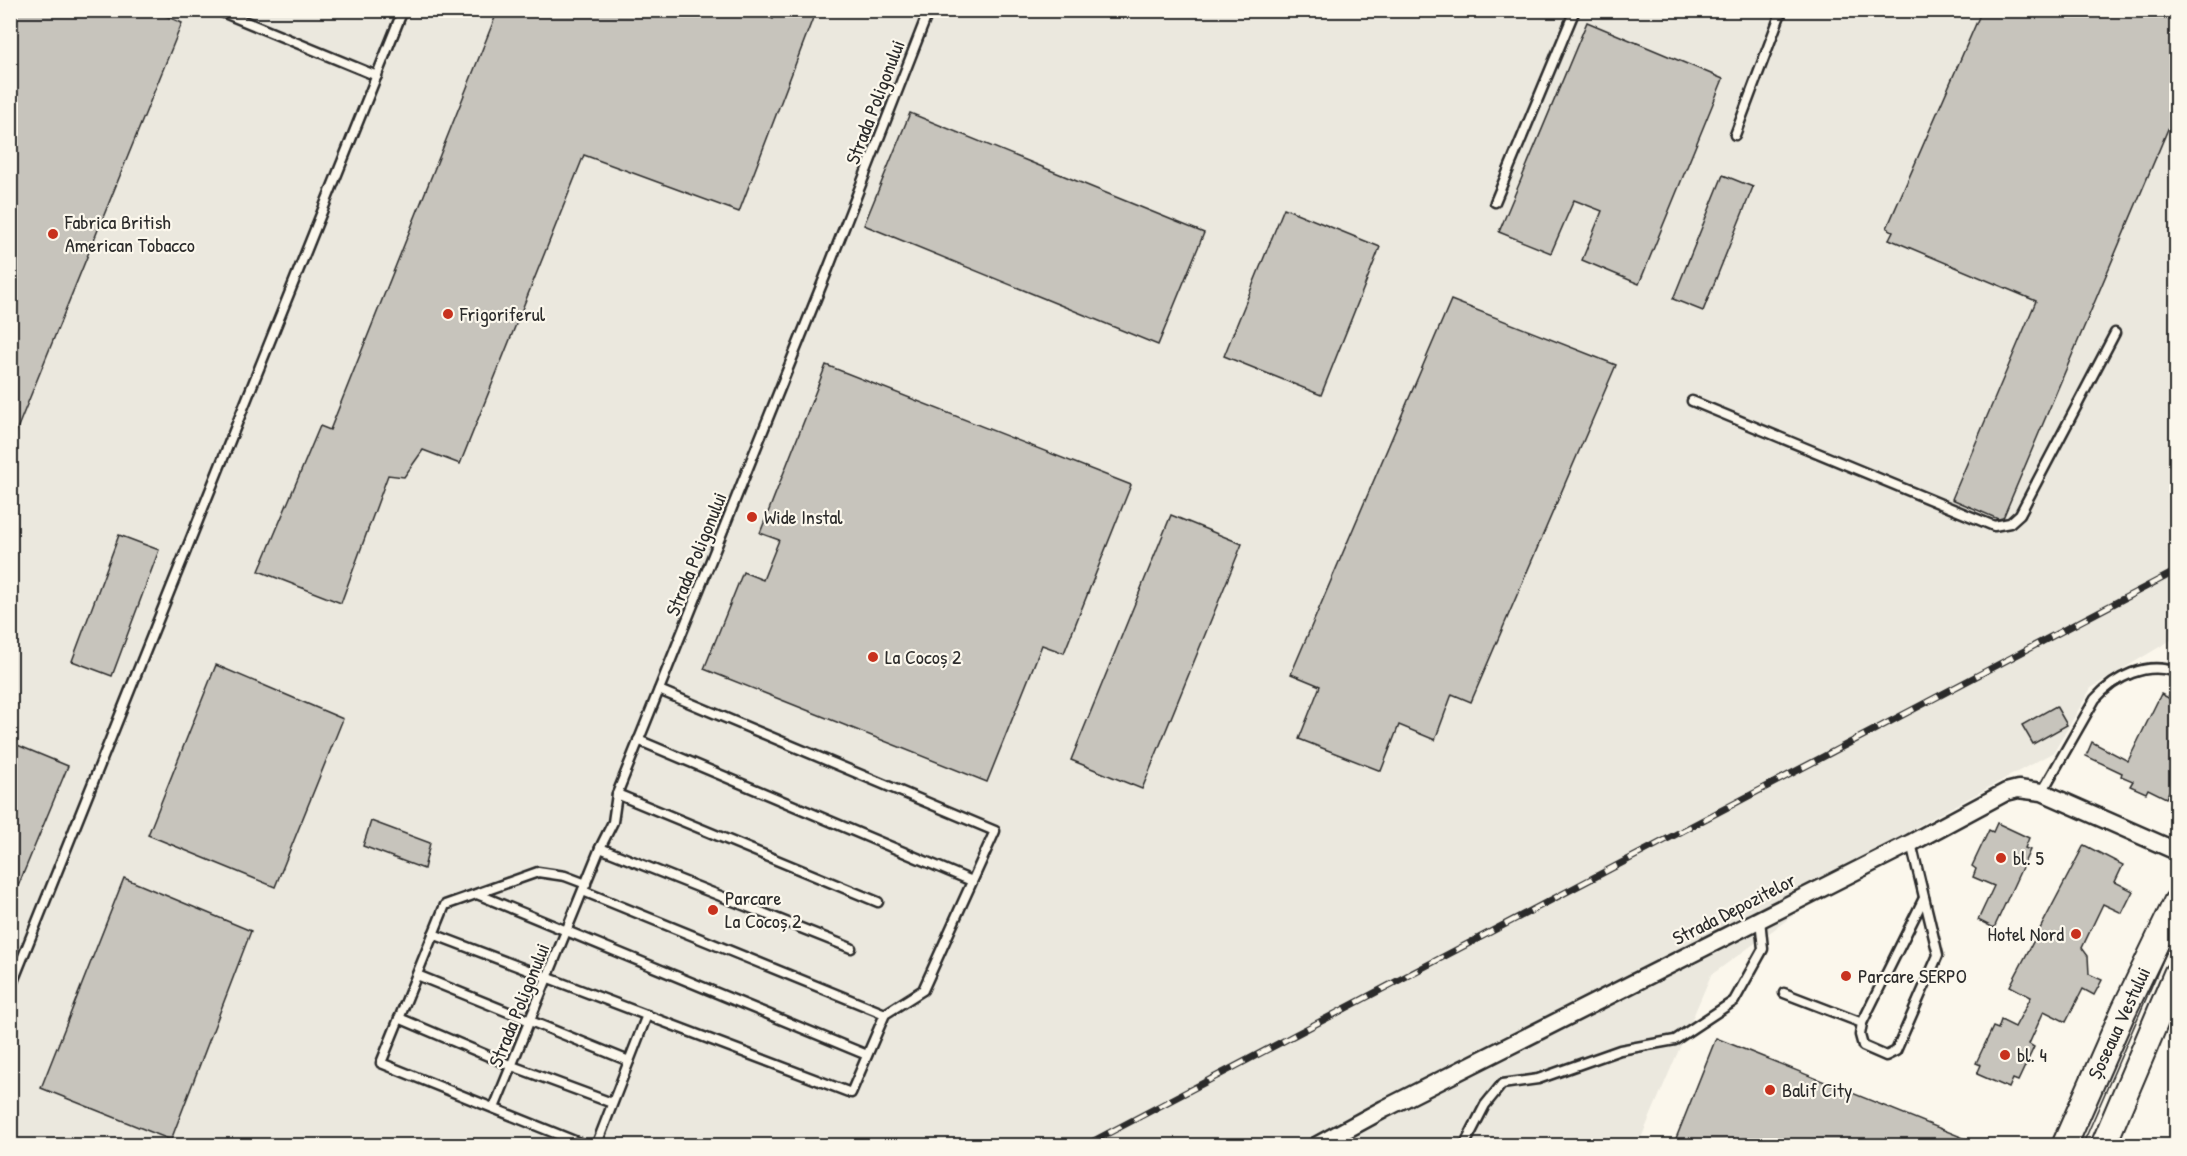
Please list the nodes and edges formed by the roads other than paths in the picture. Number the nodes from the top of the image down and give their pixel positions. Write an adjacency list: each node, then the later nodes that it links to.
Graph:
1 (217, 10): 6 (lane)
2 (404, 10): 6 (lane)
3 (929, 10): 12 (lane, Strada Poligonului)
4 (1575, 10): 8 (lane)
5 (1782, 10): 7 (lane)
6 (377, 76): 32 (lane)
7 (1735, 135)
8 (1495, 201)
9 (2115, 333): 10 (lane)
10 (1692, 401)
11 (2176, 672): 14 (lane)
12 (658, 690): 13 (lane, Strada Poligonului); 19 (lane)
13 (638, 741): 15 (lane, Strada Poligonului); 19 (lane)
14 (2042, 792): 16 (street, Strada Depozitelor); 18 (street, Strada Depozitelor)
15 (617, 794): 17 (lane, Strada Poligonului); 24 (lane)
16 (1911, 843): 22 (lane); 25 (street, Strada Depozitelor)
17 (600, 848): 20 (lane, Strada Poligonului); 28 (lane)
18 (2176, 851)
19 (972, 881): 34 (lane)
20 (585, 887): 21 (lane); 26 (lane, Strada Poligonului); 34 (lane)
21 (477, 894): 26 (lane); 27 (lane)
22 (1924, 898): 38 (lane); 38 (lane)
23 (2176, 902): 48 (main road, Șoseaua Vestului)
24 (878, 903)
25 (1760, 919): 46 (street, Strada Depozitelor); 47 (lane)
26 (567, 931): 31 (lane, Strada Poligonului); 39 (lane)
27 (433, 934): 30 (lane); 31 (lane)
28 (851, 948)
29 (2176, 974): 49 (main road, Șoseaua Vestului)
30 (417, 975): 36 (lane); 37 (lane)
31 (549, 977): 35 (lane); 37 (lane, Strada Poligonului)
32 (10, 989)
33 (1784, 993): 38 (lane)
34 (885, 1014): 39 (lane)
35 (647, 1015): 39 (lane); 40 (lane)
36 (399, 1018): 41 (lane); 43 (lane)
37 (530, 1022): 40 (lane); 41 (lane, Strada Poligonului)
38 (1862, 1023)
39 (867, 1055)
40 (629, 1061): 42 (lane)
41 (512, 1066): 42 (lane); 43 (lane, Strada Poligonului)
42 (612, 1103): 45 (lane)
43 (494, 1108): 44 (lane)
44 (587, 1146)
45 (596, 1146)
46 (1316, 1146)
47 (1464, 1146)
48 (2064, 1146)
49 (2103, 1146)

